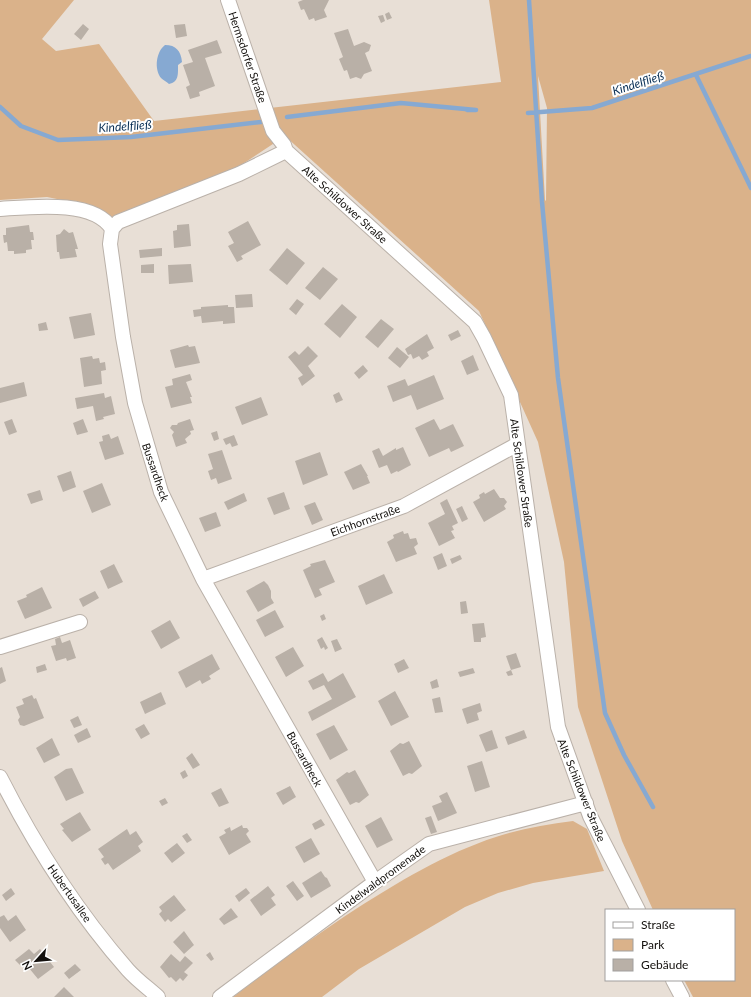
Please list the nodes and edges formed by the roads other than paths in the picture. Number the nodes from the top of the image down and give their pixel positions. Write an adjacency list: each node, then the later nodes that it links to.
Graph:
1 (228, 0): 2 (street, Hermsdorfer Straße)
2 (266, 110): 3 (street, Alte Schildower Straße)
3 (286, 151): 5 (street); 6 (street, Alte Schildower Straße)
4 (0, 209): 5 (street)
5 (112, 229): 7 (street, Bussardheck)
6 (518, 444): 7 (street, Eichhornstraße); 11 (street, Alte Schildower Straße)
7 (203, 579): 12 (street, Bussardheck)
8 (80, 622): 9 (street)
9 (0, 648)
10 (0, 777): 15 (street, Hubertusallee)
11 (586, 804): 12 (street, Kindelwaldpromenade); 13 (street, Alte Schildower Straße)
12 (375, 882): 16 (street, Kindelwaldpromenade)
13 (637, 909)
14 (674, 981): 17 (street)
15 (158, 997)
16 (220, 997)
17 (682, 997)

